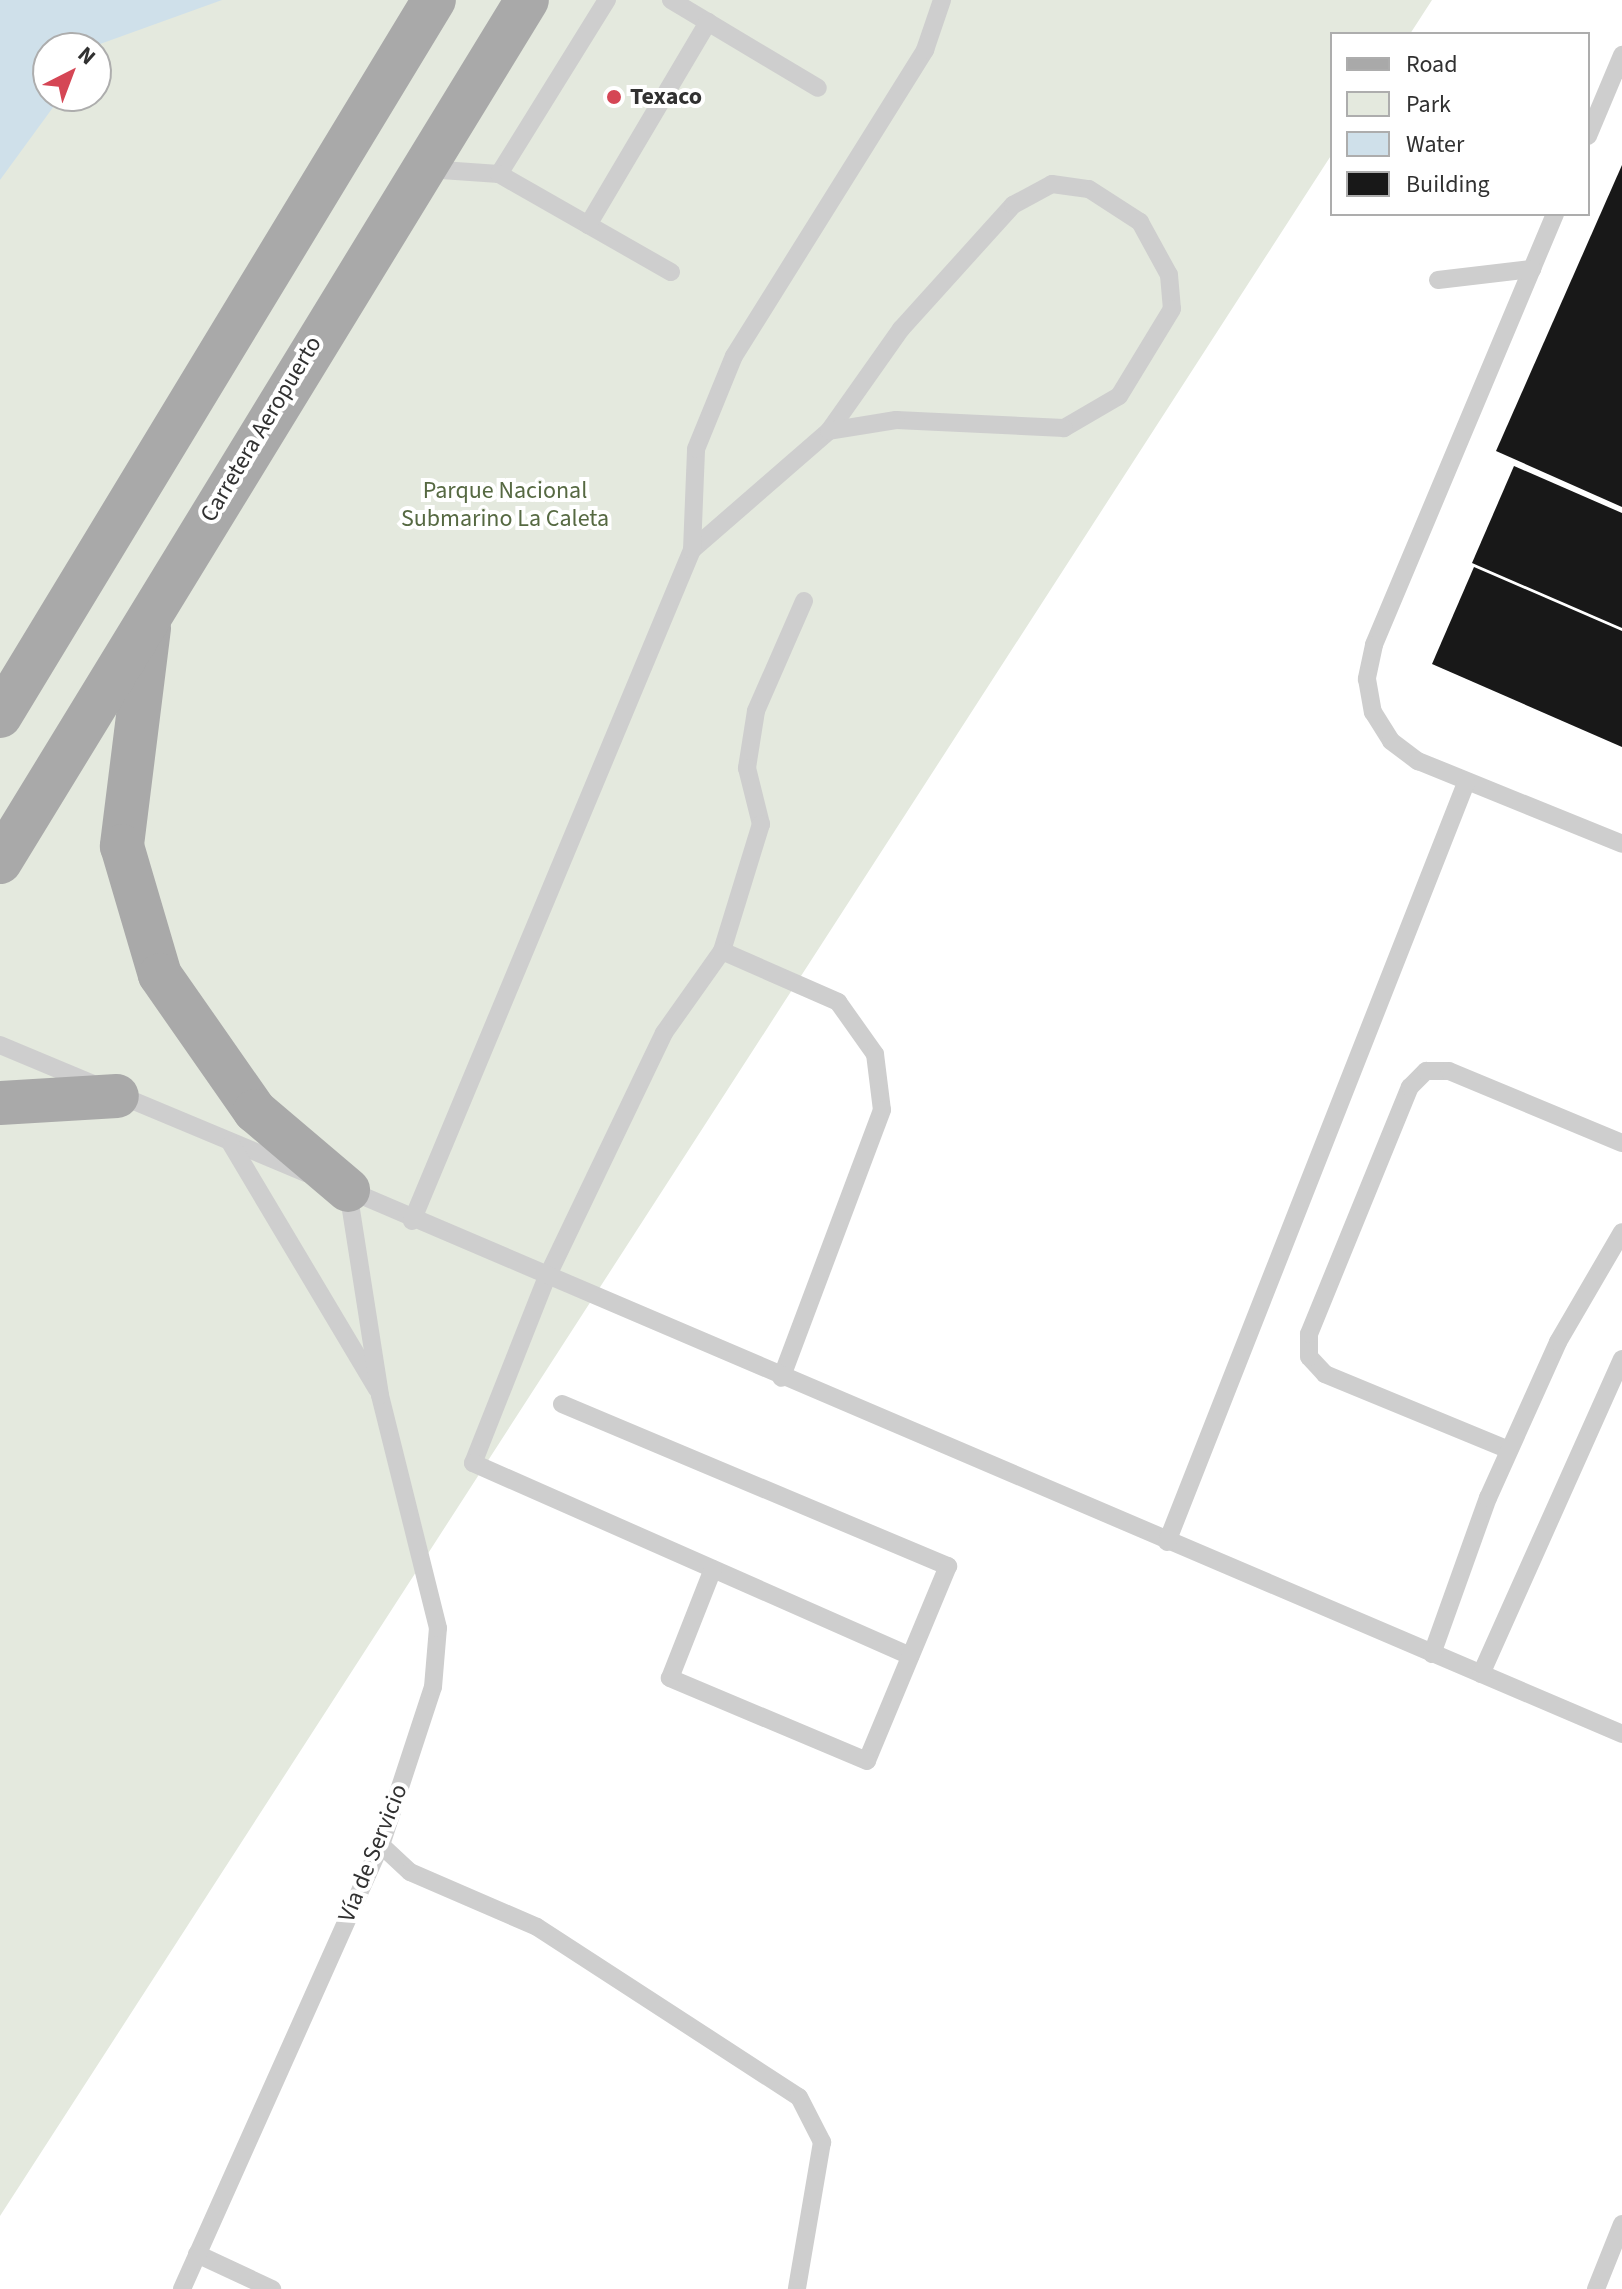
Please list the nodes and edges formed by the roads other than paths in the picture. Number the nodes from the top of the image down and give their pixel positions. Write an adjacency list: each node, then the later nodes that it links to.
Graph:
1 (434, 0): 21 (main road)
2 (527, 0): 10 (main road, Carretera Aeropuerto)
3 (607, 0): 11 (lane)
4 (671, 0): 6 (lane)
5 (942, 0): 18 (lane)
6 (708, 22): 8 (lane); 13 (lane)
7 (1622, 55): 9 (lane)
8 (818, 88)
9 (1590, 131)
10 (420, 168): 11 (lane); 20 (main road, Carretera Aeropuerto)
11 (499, 174): 13 (lane)
12 (1554, 216): 14 (lane)
13 (588, 225): 15 (lane)
14 (1532, 269): 16 (lane); 22 (lane)
15 (671, 272)
16 (1438, 280)
17 (829, 431): 17 (lane); 18 (lane)
18 (692, 550): 32 (lane)
19 (804, 601): 25 (lane)
20 (151, 611): 24 (main road, Carretera Aeropuerto); 31 (main road)
21 (0, 716)
22 (1466, 783): 23 (lane); 40 (lane)
23 (1622, 844)
24 (0, 862)
25 (722, 951): 34 (lane); 36 (lane)
26 (0, 1045): 27 (lane)
27 (117, 1096): 28 (main road); 30 (lane)
28 (0, 1103)
29 (1622, 1143): 39 (lane)
30 (231, 1144): 31 (lane); 37 (lane, Vía de Servicio)
31 (348, 1190): 32 (lane); 37 (lane, Vía de Servicio)
32 (412, 1221): 34 (lane)
33 (1622, 1232): 39 (lane)
34 (546, 1279): 36 (lane); 41 (lane)
35 (1622, 1359): 44 (lane)
36 (781, 1378): 40 (lane)
37 (380, 1395): 46 (lane, Vía de Servicio)
38 (562, 1404): 43 (lane)
39 (1509, 1450): 42 (lane)
40 (1167, 1542): 42 (lane)
41 (713, 1569): 43 (lane); 43 (lane)
42 (1432, 1654): 44 (lane)
43 (910, 1656)
44 (1481, 1674): 45 (lane)
45 (1622, 1734)
46 (381, 1845): 48 (lane, Vía de Servicio); 51 (lane)
47 (1622, 2224): 52 (lane)
48 (197, 2254): 49 (lane, Vía de Servicio); 50 (lane)
49 (182, 2289)
50 (272, 2289)
51 (797, 2289)
52 (1596, 2289)

